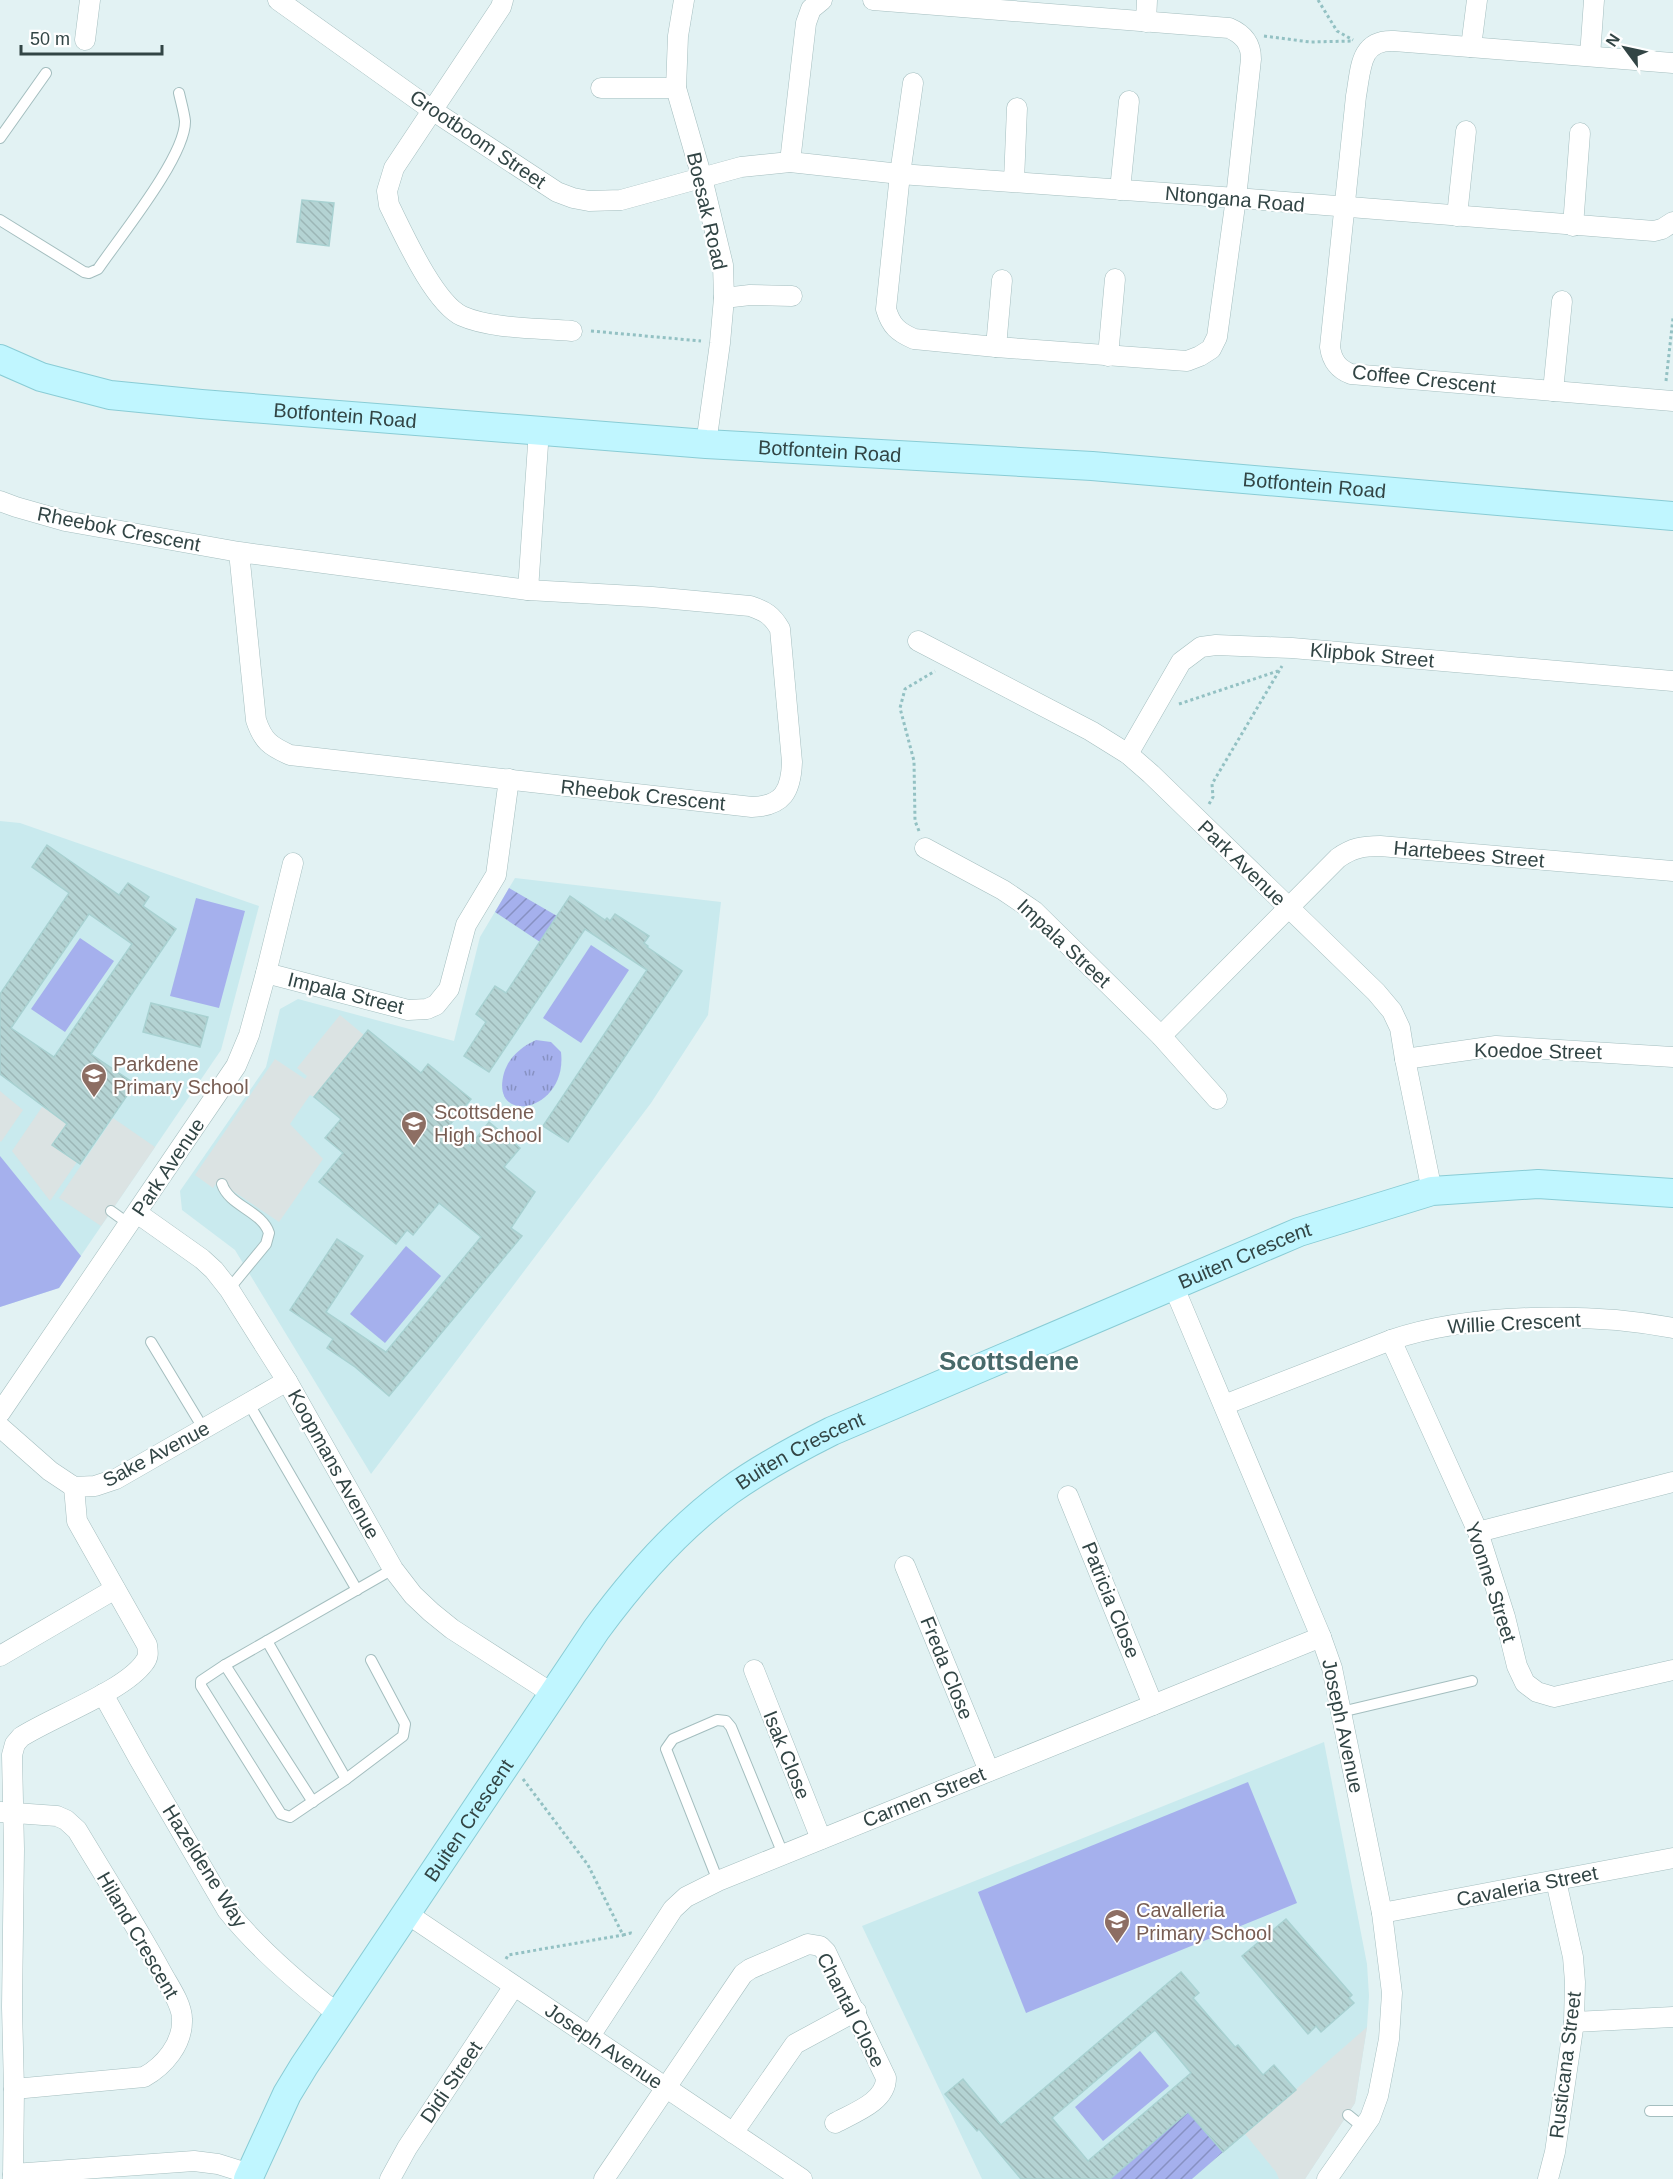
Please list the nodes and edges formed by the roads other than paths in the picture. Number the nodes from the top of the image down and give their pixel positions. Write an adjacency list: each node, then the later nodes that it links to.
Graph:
1 (90, 0): 13 (street)
2 (278, 0): 24 (street, Grootboom Street)
3 (684, 0): 20 (street, Boesak Road)
4 (822, 0): 28 (street)
5 (873, 0): 10 (street)
6 (1147, 0): 12 (street)
7 (1477, 0): 14 (street)
8 (1594, 0): 15 (street)
9 (498, 2): 24 (street)
10 (919, 2): 11 (street)
11 (1034, 6): 12 (street)
12 (1146, 22): 33 (street)
13 (85, 40)
14 (1472, 47): 15 (street); 34 (street, Coffee Crescent)
15 (1590, 56): 16 (street)
16 (1673, 63)
17 (46, 73): 27 (lane)
18 (913, 83): 29 (street)
19 (601, 88): 20 (street)
20 (676, 88): 30 (street, Boesak Road)
21 (179, 93): 36 (lane)
22 (1129, 101): 32 (street)
23 (1017, 108): 31 (street)
24 (432, 110): 30 (street, Grootboom Street); 44 (street)
25 (1466, 131): 35 (street)
26 (1580, 134): 38 (street)
27 (0, 138)
28 (790, 162): 29 (street, Ntongana Road); 30 (street, Ntongana Road)
29 (900, 174): 31 (street, Ntongana Road); 45 (street)
30 (702, 178): 42 (street, Boesak Road)
31 (1014, 181): 32 (street, Ntongana Road)
32 (1120, 190): 33 (street, Ntongana Road)
33 (1236, 198): 34 (street, Ntongana Road); 46 (street)
34 (1343, 208): 35 (street, Ntongana Road); 48 (street, Coffee Crescent)
35 (1457, 216): 38 (street, Ntongana Road)
36 (0, 220)
37 (1673, 222): 38 (street, Ntongana Road)
38 (1573, 226)
39 (1115, 279): 46 (street)
40 (1002, 280): 45 (street)
41 (792, 296): 42 (street)
42 (723, 298): 51 (street, Boesak Road)
43 (1562, 302): 48 (street)
44 (572, 331)
45 (996, 347): 46 (street)
46 (1108, 356)
47 (0, 359): 50 (street, Botfontein Road)
48 (1553, 391): 49 (street, Coffee Crescent)
49 (1668, 401)
50 (539, 430): 51 (street, Botfontein Road); 55 (street)
51 (706, 444): 53 (street, Botfontein Road)
52 (0, 501): 54 (street, Rheebok Crescent)
53 (1671, 516)
54 (239, 552): 55 (street, Rheebok Crescent); 59 (street, Rheebok Crescent)
55 (528, 590): 59 (street, Rheebok Crescent)
56 (918, 641): 58 (street, Park Avenue)
57 (1673, 681): 58 (street, Klipbok Street)
58 (1128, 754): 63 (street, Park Avenue)
59 (509, 779): 64 (street, Impala Street)
60 (925, 848): 65 (street, Impala Street)
61 (293, 862): 64 (street, Park Avenue)
62 (1673, 871): 63 (street, Hartebees Street)
63 (1288, 908): 65 (street); 67 (street, Park Avenue)
64 (266, 973): 74 (street, Park Avenue)
65 (1161, 1036): 68 (street, Impala Street)
66 (1673, 1057): 67 (street, Koedoe Street)
67 (1405, 1059): 70 (street, Park Avenue)
68 (1217, 1100)
69 (222, 1184): 75 (lane)
70 (1432, 1191): 71 (street, Buiten Crescent); 76 (street, Buiten Crescent)
71 (1673, 1193)
72 (259, 1208): 75 (lane)
73 (111, 1211): 74 (lane)
74 (133, 1218): 77 (street, Koopmans Avenue); 84 (street, Park Avenue)
75 (264, 1223): 77 (lane)
76 (1173, 1285): 83 (street, Joseph Avenue); 104 (street, Buiten Crescent)
77 (230, 1289): 81 (street, Koopmans Avenue)
78 (1673, 1328): 79 (street, Willie Crescent)
79 (1392, 1340): 83 (street, Willie Crescent); 90 (street, Yvonne Street)
80 (151, 1342): 86 (lane)
81 (286, 1381): 82 (street, Sake Avenue); 92 (street, Koopmans Avenue)
82 (249, 1404): 86 (street, Sake Avenue); 94 (lane)
83 (1224, 1405): 95 (street, Joseph Avenue)
84 (0, 1413)
85 (0, 1427): 88 (street, Sake Avenue)
86 (203, 1428): 88 (street, Sake Avenue)
87 (1673, 1482): 90 (street)
88 (74, 1487): 93 (street)
89 (1068, 1496): 105 (street, Patricia Close)
90 (1478, 1532): 101 (street, Yvonne Street)
91 (905, 1566): 107 (street, Freda Close)
92 (393, 1569): 94 (lane); 104 (street, Koopmans Avenue)
93 (115, 1589): 97 (street); 103 (street)
94 (357, 1590): 96 (lane)
95 (1321, 1637): 105 (street, Carmen Street); 106 (street, Joseph Avenue)
96 (267, 1641): 99 (lane); 108 (lane)
97 (0, 1656)
98 (371, 1660): 108 (lane)
99 (225, 1665): 109 (lane); 109 (lane)
100 (754, 1670): 111 (street, Isak Close)
101 (1673, 1670)
102 (1472, 1681): 106 (lane)
103 (103, 1694): 110 (street); 120 (street, Hazeldene Way)
104 (553, 1694): 116 (street, Buiten Crescent)
105 (1154, 1705): 107 (street, Carmen Street)
106 (1341, 1712): 117 (street, Joseph Avenue)
107 (989, 1771): 111 (street, Carmen Street)
108 (346, 1779): 109 (lane)
109 (313, 1802)
110 (7, 1813): 125 (street); 125 (street, Hiland Crescent)
111 (821, 1839): 112 (street, Carmen Street)
112 (783, 1854): 114 (street, Carmen Street); 114 (lane)
113 (1673, 1858): 115 (street, Cavaleria Street)
114 (718, 1881): 123 (street, Carmen Street)
115 (1556, 1881): 117 (street, Cavaleria Street); 122 (street, Rusticana Street)
116 (406, 1913): 118 (street, Joseph Avenue); 120 (street, Buiten Crescent)
117 (1382, 1913): 130 (street, Joseph Avenue)
118 (514, 1986): 123 (street, Joseph Avenue); 134 (street, Didi Street)
119 (856, 2011): 124 (street, Chantal Close); 129 (street, Chantal Close); 131 (street)
120 (338, 2014): 133 (street, Buiten Crescent)
121 (1673, 2017): 122 (street)
122 (1574, 2022): 138 (street, Rusticana Street)
123 (590, 2036): 124 (street, Joseph Avenue)
124 (665, 2087): 131 (street, Joseph Avenue); 135 (street, Chantal Close)
125 (14, 2089): 132 (street)
126 (1650, 2111): 127 (lane)
127 (1673, 2111)
128 (1348, 2115): 130 (lane)
129 (836, 2123)
130 (1364, 2128): 137 (street, Joseph Avenue)
131 (733, 2133): 136 (street, Joseph Avenue)
132 (13, 2176): 133 (street)
133 (249, 2176)
134 (390, 2179)
135 (604, 2179)
136 (802, 2179)
137 (1327, 2179)
138 (1548, 2179)

